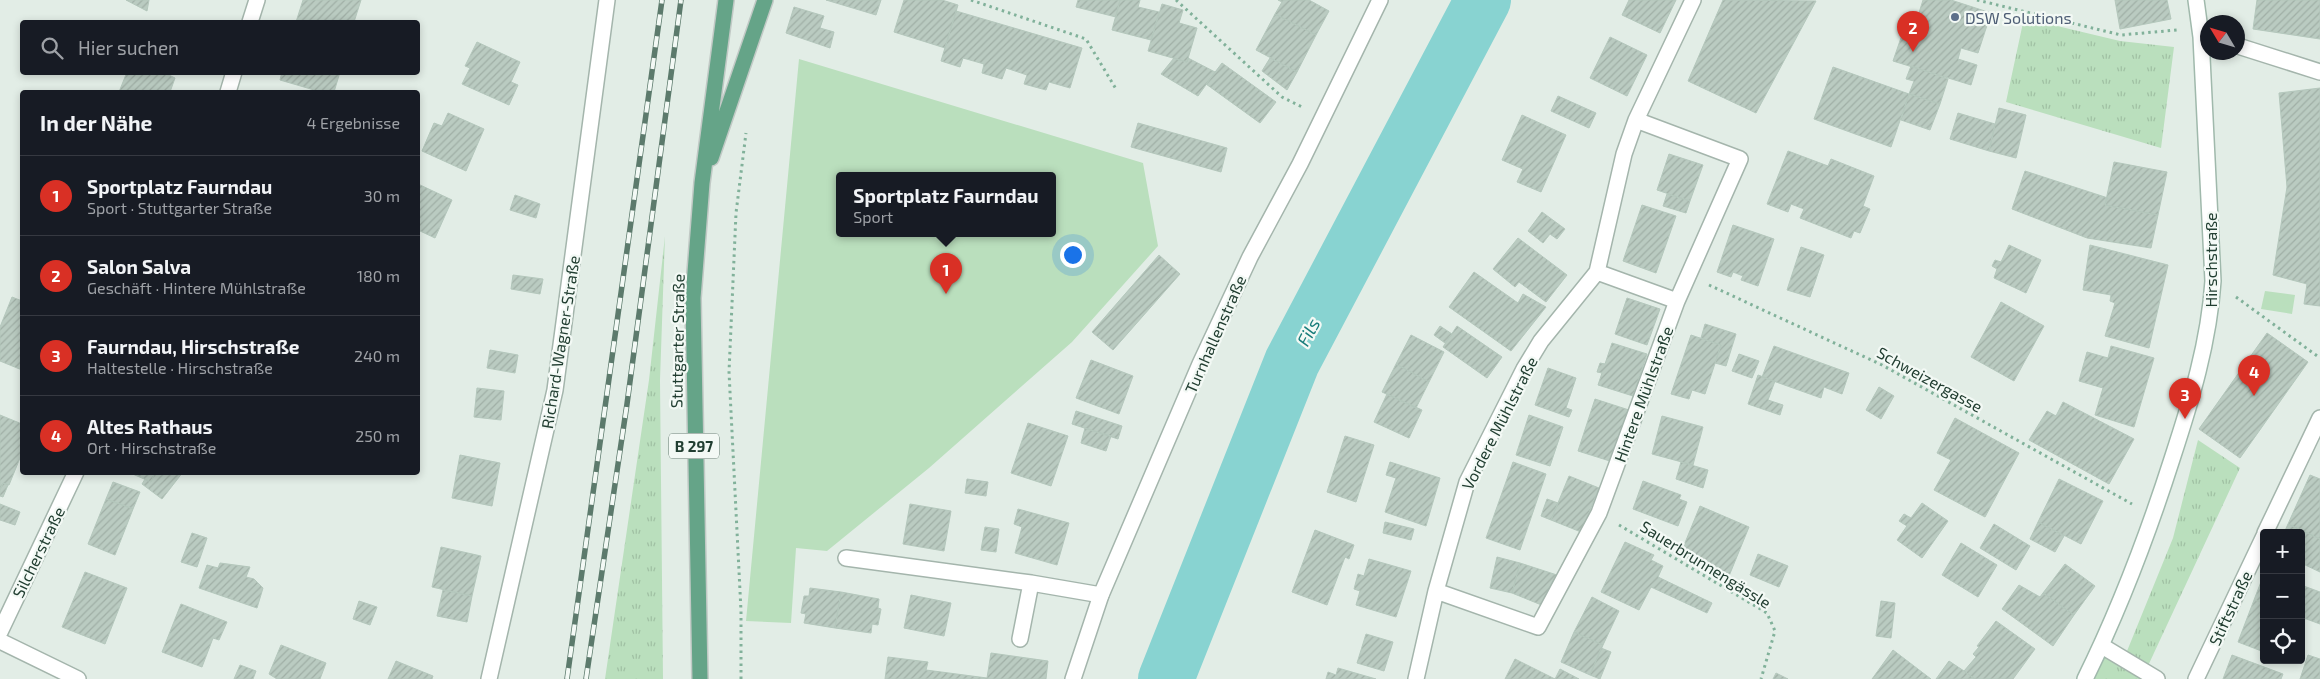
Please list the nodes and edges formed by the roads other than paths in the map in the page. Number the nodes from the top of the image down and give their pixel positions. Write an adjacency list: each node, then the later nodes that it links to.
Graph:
1 (257, 0): 9 (street)
2 (607, 0): 32 (street, Richard-Wagner-Straße)
3 (726, 0): 16 (main road, Stuttgarter Straße / B 297)
4 (765, 0): 16 (main road, Stuttgarter Straße / B 297)
5 (1380, 0): 26 (street, Turnhallenstraße)
6 (1693, 0): 15 (street, Vordere Mühlstraße)
7 (2196, 0): 8 (street, Hirschstraße)
8 (2200, 19)
9 (251, 20)
10 (2245, 48): 12 (street)
11 (2205, 60): 30 (street, Hirschstraße)
12 (2320, 72)
13 (233, 75): 14 (street)
14 (229, 90)
15 (1636, 120): 17 (street, Vordere Mühlstraße); 18 (street, Hintere Mühlstraße)
16 (702, 183): 33 (main road, Stuttgarter Straße / B 297)
17 (1597, 272): 18 (street); 25 (street, Vordere Mühlstraße)
18 (1678, 301): 25 (street, Hintere Mühlstraße)
19 (2320, 418): 21 (street)
20 (75, 475): 27 (street, Silcherstraße)
21 (2267, 529)
22 (2260, 544): 38 (street, Stiftstraße)
23 (846, 558): 24 (street)
24 (1031, 583): 26 (street); 28 (street)
25 (1436, 591): 35 (street, Vordere Mühlstraße)
26 (1101, 595): 34 (street, Turnhallenstraße)
27 (0, 632)
28 (1020, 639)
29 (0, 642): 31 (street)
30 (2102, 646): 36 (street, Hirschstraße); 37 (street)
31 (78, 679)
32 (489, 679)
33 (700, 679)
34 (1073, 679)
35 (1416, 679)
36 (2086, 679)
37 (2157, 679)
38 (2196, 679)

